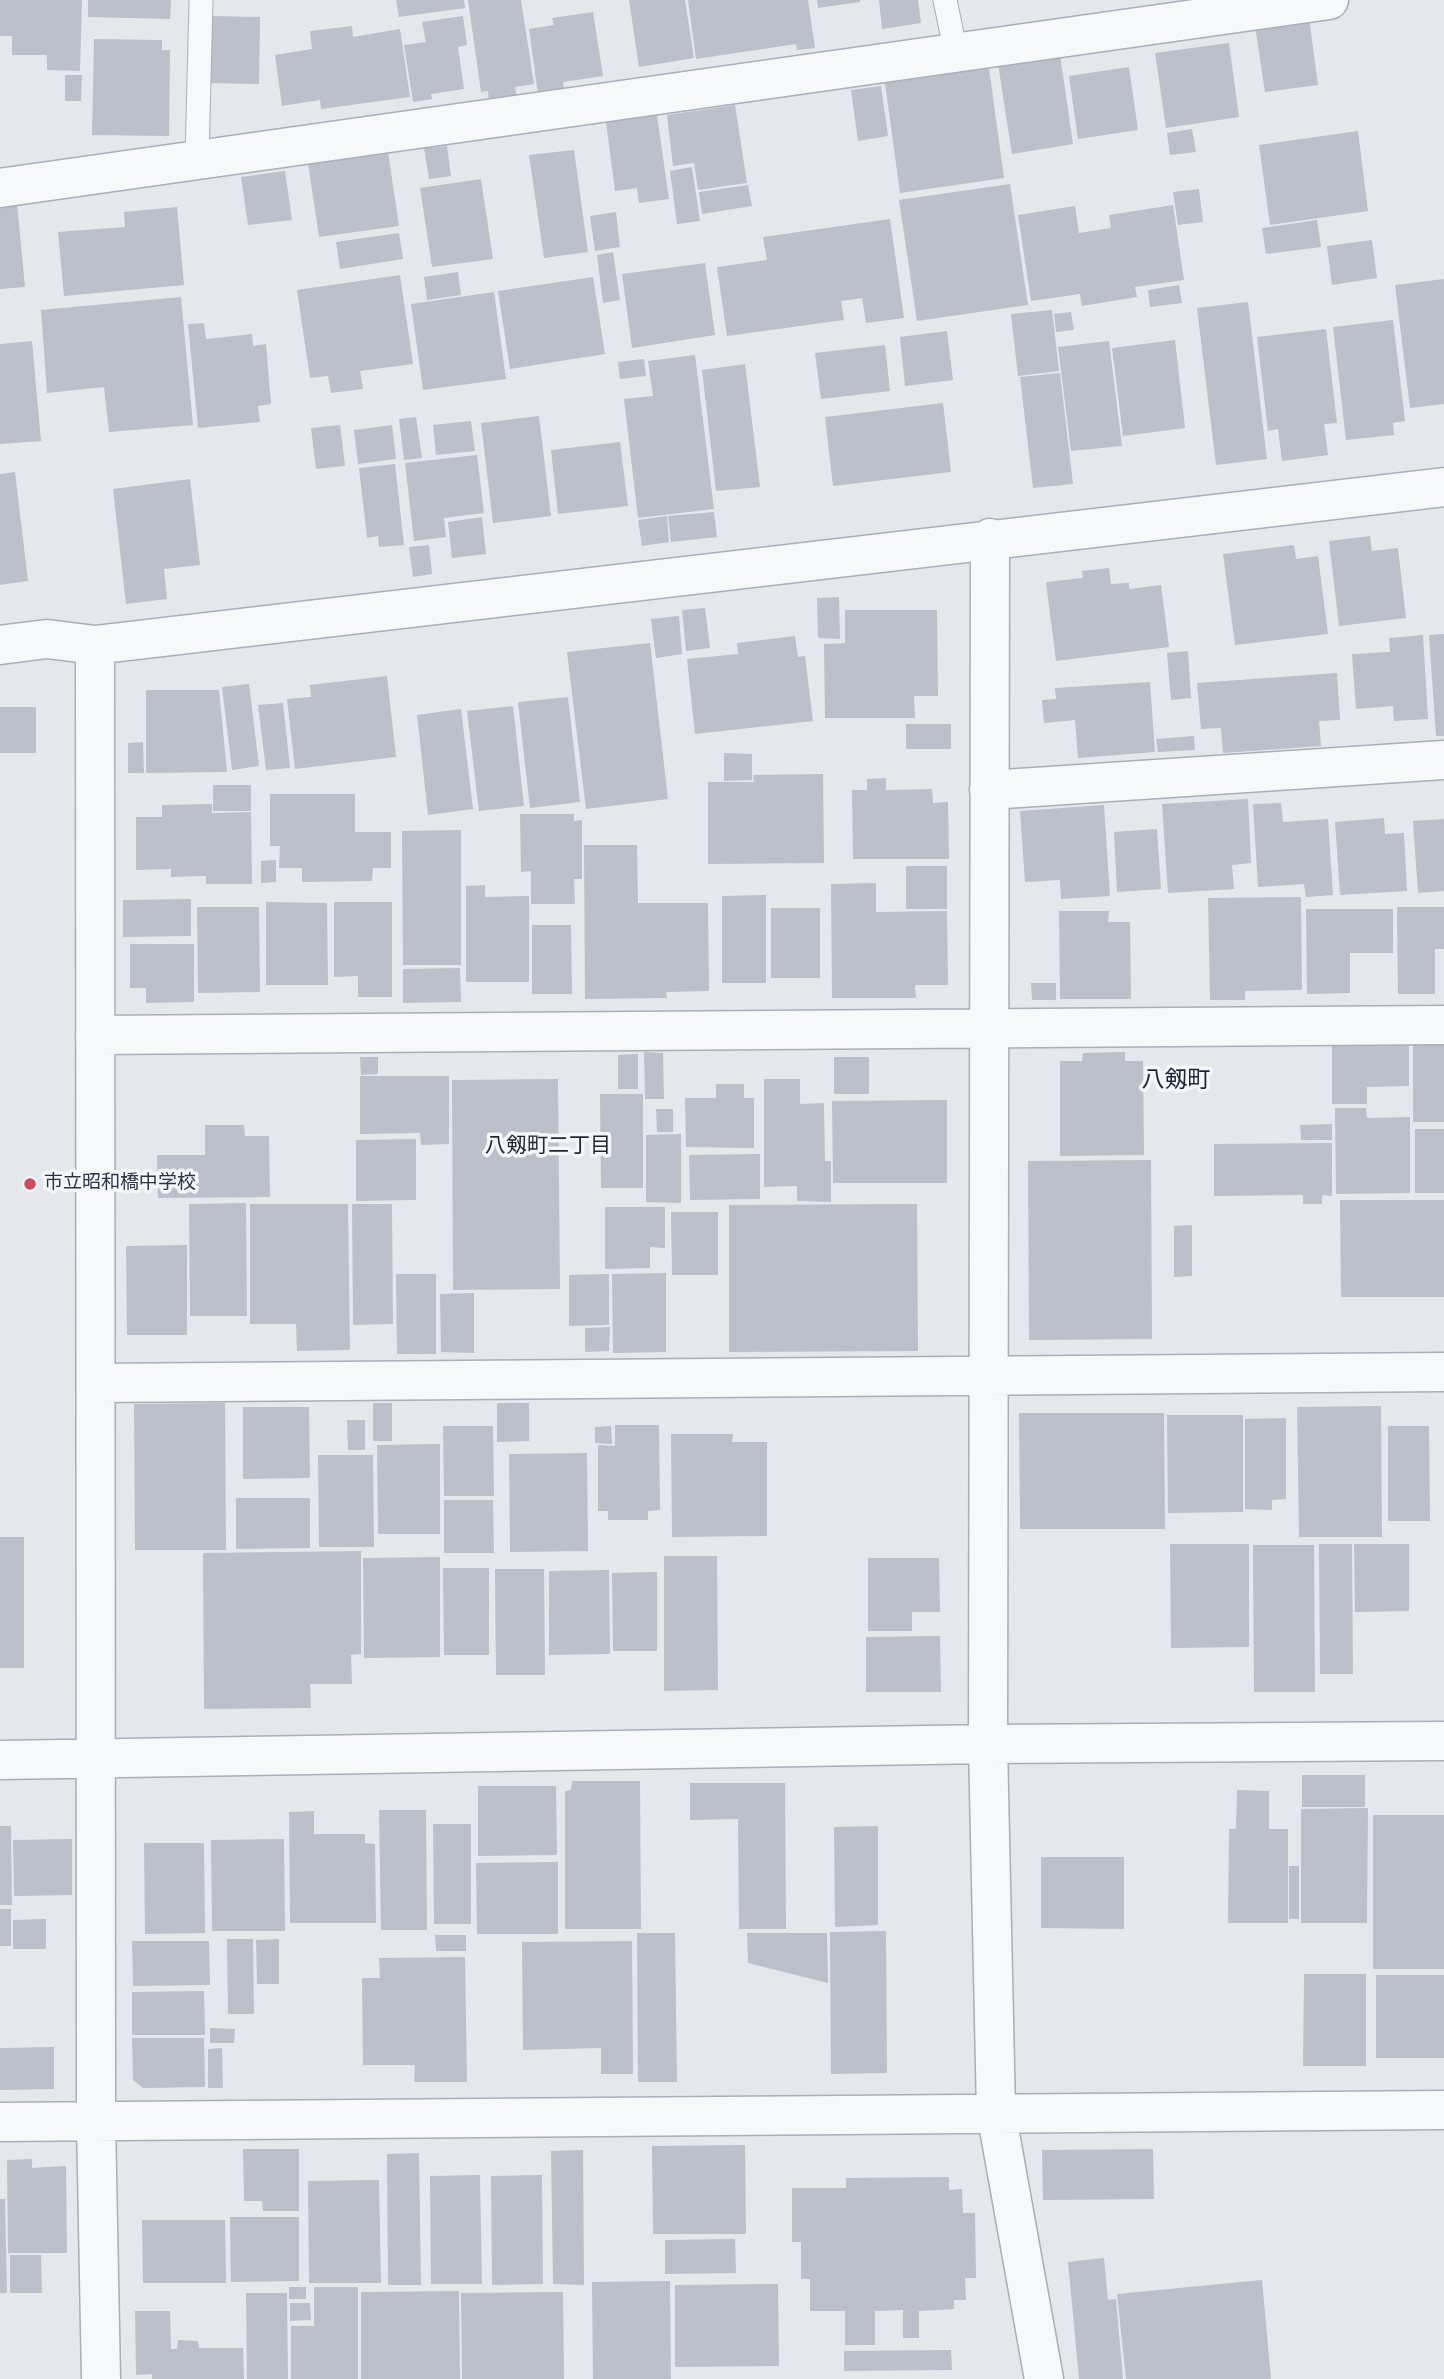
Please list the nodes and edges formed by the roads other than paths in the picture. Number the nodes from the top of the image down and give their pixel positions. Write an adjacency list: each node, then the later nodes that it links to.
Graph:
1 (201, 0): 5 (lane)
2 (945, 0): 4 (lane)
3 (1329, 0): 4 (street)
4 (957, 53): 5 (street)
5 (197, 160): 6 (street)
6 (0, 188)
7 (1444, 487): 8 (street)
8 (990, 538): 10 (street); 12 (street)
9 (0, 645): 10 (street)
10 (95, 645): 15 (street)
11 (1444, 761): 12 (street)
12 (989, 790): 14 (street)
13 (1444, 1025): 14 (street)
14 (990, 1029): 15 (street); 17 (street)
15 (96, 1035): 18 (street)
16 (1444, 1371): 17 (street)
17 (989, 1375): 18 (street); 20 (street)
18 (96, 1383): 22 (street)
19 (1444, 1741): 20 (street)
20 (988, 1744): 22 (street); 24 (street)
21 (0, 1760): 22 (street)
22 (97, 1760): 25 (street)
23 (1444, 2110): 24 (street)
24 (996, 2112): 25 (street); 28 (street)
25 (96, 2121): 26 (street); 27 (street)
26 (0, 2122)
27 (101, 2379)
28 (1044, 2379)

